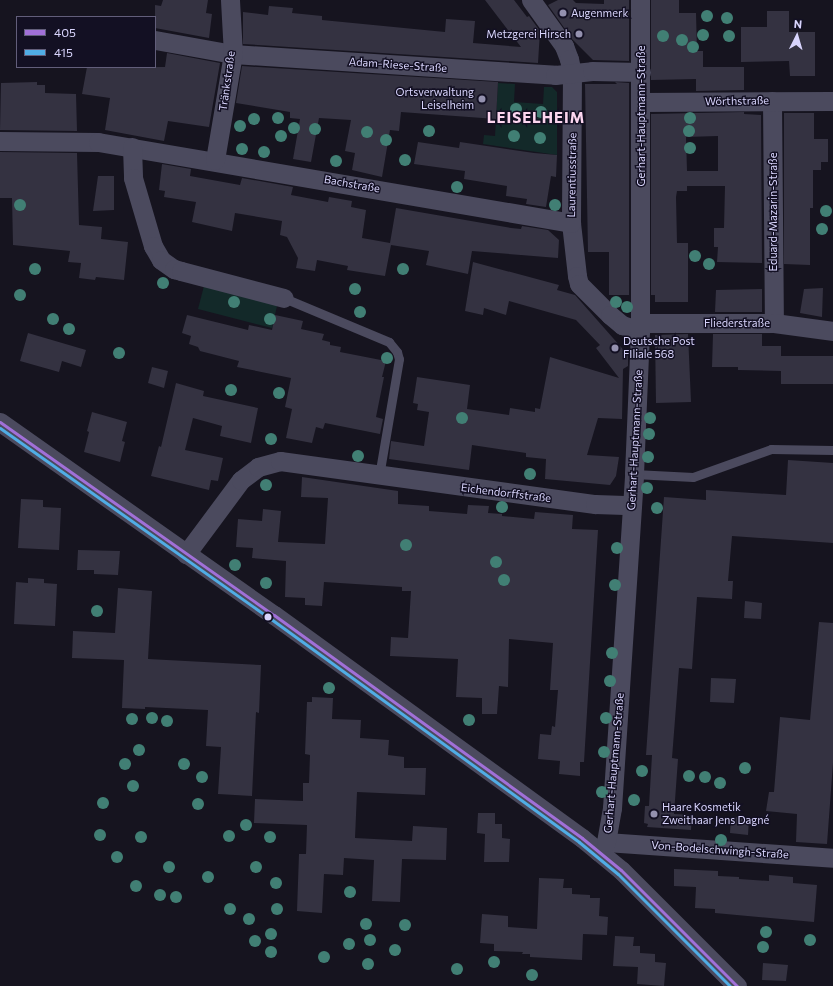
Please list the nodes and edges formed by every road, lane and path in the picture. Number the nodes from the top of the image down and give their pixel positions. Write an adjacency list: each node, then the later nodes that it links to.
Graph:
1 (230, 0): 5 (street, Tränkstraße)
2 (531, 0): 7 (street, Laurentiusstraße)
3 (640, 0): 6 (street, Gerhart-Hauptmann-Straße)
4 (156, 40): 5 (street, Adam-Riese-Straße)
5 (232, 54): 7 (street, Adam-Riese-Straße); 13 (street, Tränkstraße)
6 (641, 72): 7 (street, Adam-Riese-Straße); 10 (street, Gerhart-Hauptmann-Straße)
7 (572, 73): 14 (street, Laurentiusstraße)
8 (772, 101): 9 (street, Wörthstraße); 10 (street, Wörthstraße); 16 (street, Eduard-Mazarin-Straße)
9 (833, 101)
10 (641, 102): 17 (street, Gerhart-Hauptmann-Straße)
11 (0, 141): 12 (street, Bachstraße)
12 (132, 147): 13 (street, Bachstraße); 15 (street)
13 (215, 160): 14 (street, Bachstraße)
14 (571, 223): 17 (street, Laurentiusstraße)
15 (284, 298): 22 (lane)
16 (774, 323): 17 (street, Fliederstraße); 18 (street, Fliederstraße)
17 (640, 327): 21 (street, Gerhart-Hauptmann-Straße)
18 (833, 331)
19 (0, 422): 24 (street)
20 (833, 450): 21 (lane)
21 (634, 474): 23 (street, Gerhart-Hauptmann-Straße)
22 (379, 476): 23 (street, Eichendorffstraße); 24 (street, Eichendorffstraße)
23 (632, 505): 25 (street, Gerhart-Hauptmann-Straße)
24 (186, 554): 25 (street)
25 (603, 847): 26 (street, Von-Bodelschwingh-Straße); 27 (street)
26 (833, 858)
27 (737, 986)

